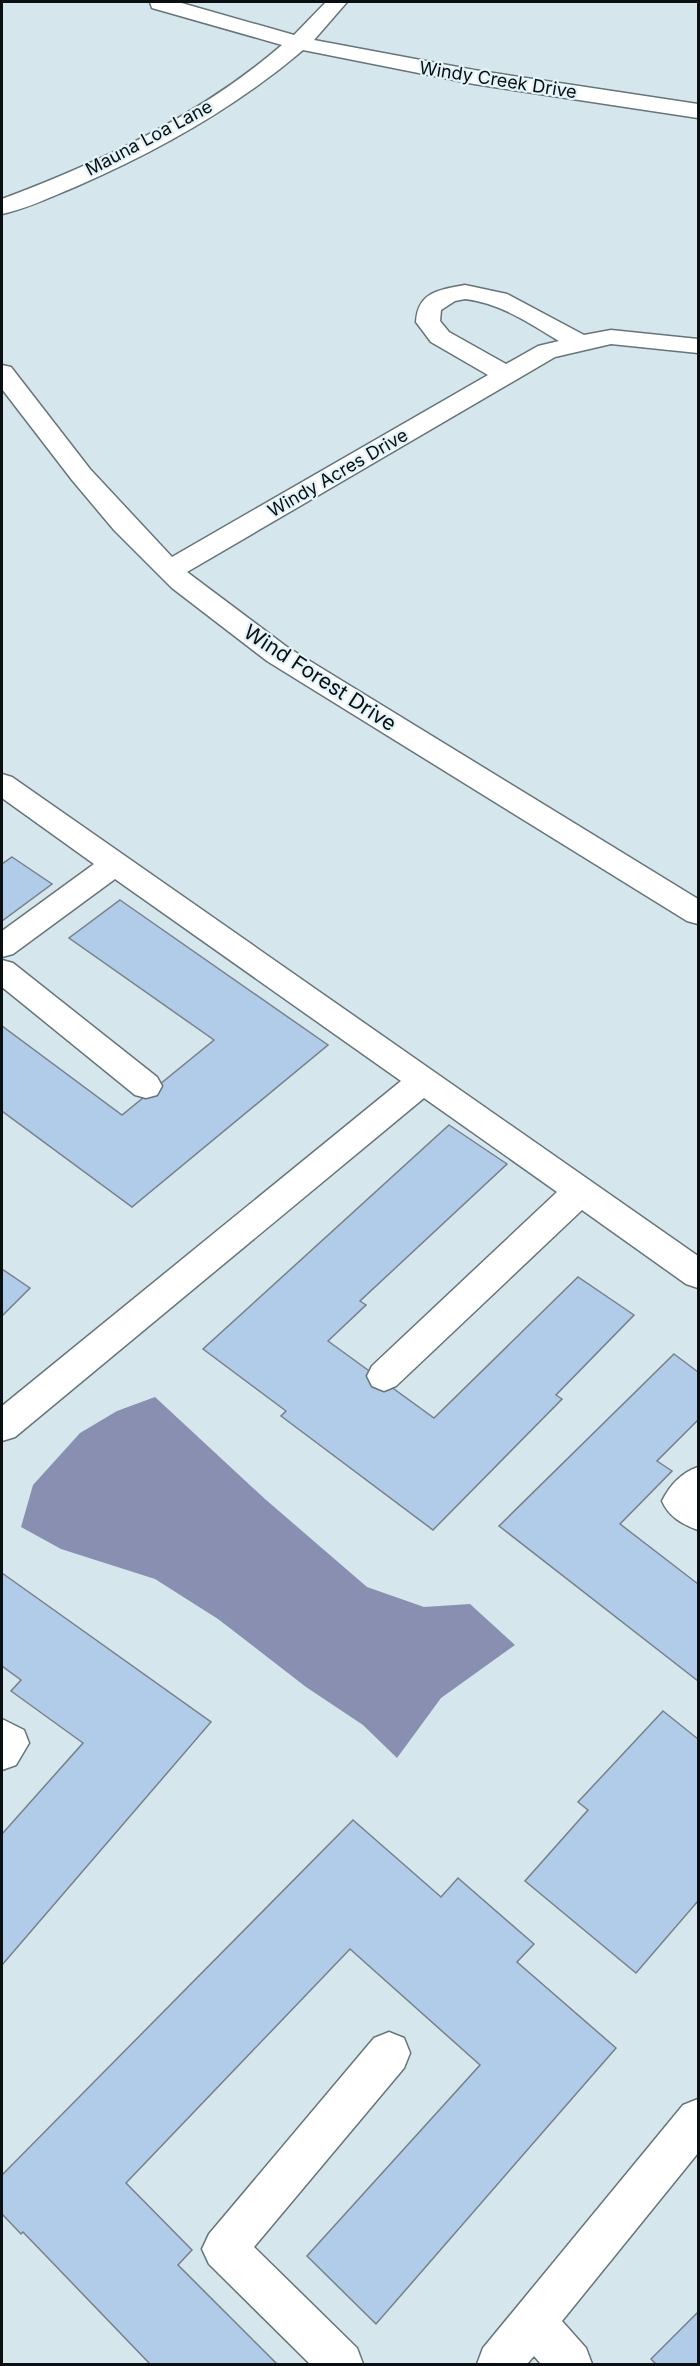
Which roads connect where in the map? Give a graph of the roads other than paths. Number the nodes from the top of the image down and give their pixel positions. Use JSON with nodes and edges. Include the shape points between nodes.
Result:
{"nodes":[{"id":1,"x":337,"y":2,"type":"edge"},
{"id":2,"x":160,"y":3,"type":"dead end"},
{"id":3,"x":299,"y":42,"type":"junction"},
{"id":4,"x":699,"y":111,"type":"edge"},
{"id":5,"x":2,"y":207,"type":"edge"},
{"id":6,"x":578,"y":342,"type":"junction"},
{"id":7,"x":699,"y":346,"type":"edge"},
{"id":8,"x":2,"y":372,"type":"edge"},
{"id":9,"x":506,"y":375,"type":"junction"},
{"id":10,"x":170,"y":570,"type":"junction"},
{"id":11,"x":2,"y":784,"type":"edge"},
{"id":12,"x":115,"y":864,"type":"junction"},
{"id":13,"x":699,"y":913,"type":"edge"},
{"id":14,"x":2,"y":946,"type":"edge"},
{"id":15,"x":2,"y":971,"type":"edge"},
{"id":16,"x":423,"y":1081,"type":"junction"},
{"id":17,"x":146,"y":1086,"type":"dead end"},
{"id":18,"x":580,"y":1191,"type":"junction"},
{"id":19,"x":699,"y":1274,"type":"edge"},
{"id":20,"x":384,"y":1376,"type":"dead end"},
{"id":21,"x":2,"y":1426,"type":"edge"},
{"id":22,"x":699,"y":1482,"type":"edge"},
{"id":23,"x":699,"y":1514,"type":"edge"},
{"id":24,"x":2,"y":1737,"type":"edge"},
{"id":25,"x":2,"y":1752,"type":"edge"},
{"id":26,"x":389,"y":2053,"type":"dead end"},
{"id":27,"x":699,"y":2120,"type":"edge"},
{"id":28,"x":534,"y":2323,"type":"junction"},
{"id":29,"x":341,"y":2364,"type":"edge"},
{"id":30,"x":500,"y":2364,"type":"edge"},
{"id":31,"x":570,"y":2364,"type":"edge"}],
"edges":[{"from":1,"to":3,"type":"street","name":"Mauna Loa Lane"},
{"from":2,"to":3,"type":"street","name":"Windy Creek Drive"},
{"from":3,"to":4,"type":"street","name":"Windy Creek Drive","via":[[443,71]]},
{"from":3,"to":5,"type":"street","name":"Mauna Loa Lane","via":[[208,109],[156,139]]},
{"from":6,"to":7,"type":"street","name":"Windy Acres Drive","via":[[610,337]]},
{"from":6,"to":9,"type":"street","name":"Windy Acres Drive","via":[[548,351]]},
{"from":6,"to":9,"type":"street","via":[[501,299],[471,293],[449,295],[429,307],[428,322],[440,337]]},
{"from":8,"to":10,"type":"street","name":"Wind Forest Drive","via":[[67,459]]},
{"from":9,"to":10,"type":"street","name":"Windy Acres Drive"},
{"from":10,"to":13,"type":"street","name":"Wind Forest Drive","via":[[277,654]]},
{"from":11,"to":12,"type":"street"},
{"from":12,"to":14,"type":"street"},
{"from":12,"to":16,"type":"street"},
{"from":15,"to":17,"type":"street"},
{"from":16,"to":18,"type":"street"},
{"from":16,"to":21,"type":"street"},
{"from":18,"to":19,"type":"street"},
{"from":18,"to":20,"type":"street"},
{"from":22,"to":23,"type":"street","via":[[680,1501]]},
{"from":24,"to":25,"type":"street","via":[[10,1743]]},
{"from":26,"to":29,"type":"street","via":[[224,2249]]},
{"from":27,"to":28,"type":"street"},
{"from":28,"to":30,"type":"street"},
{"from":28,"to":31,"type":"street"}]}
